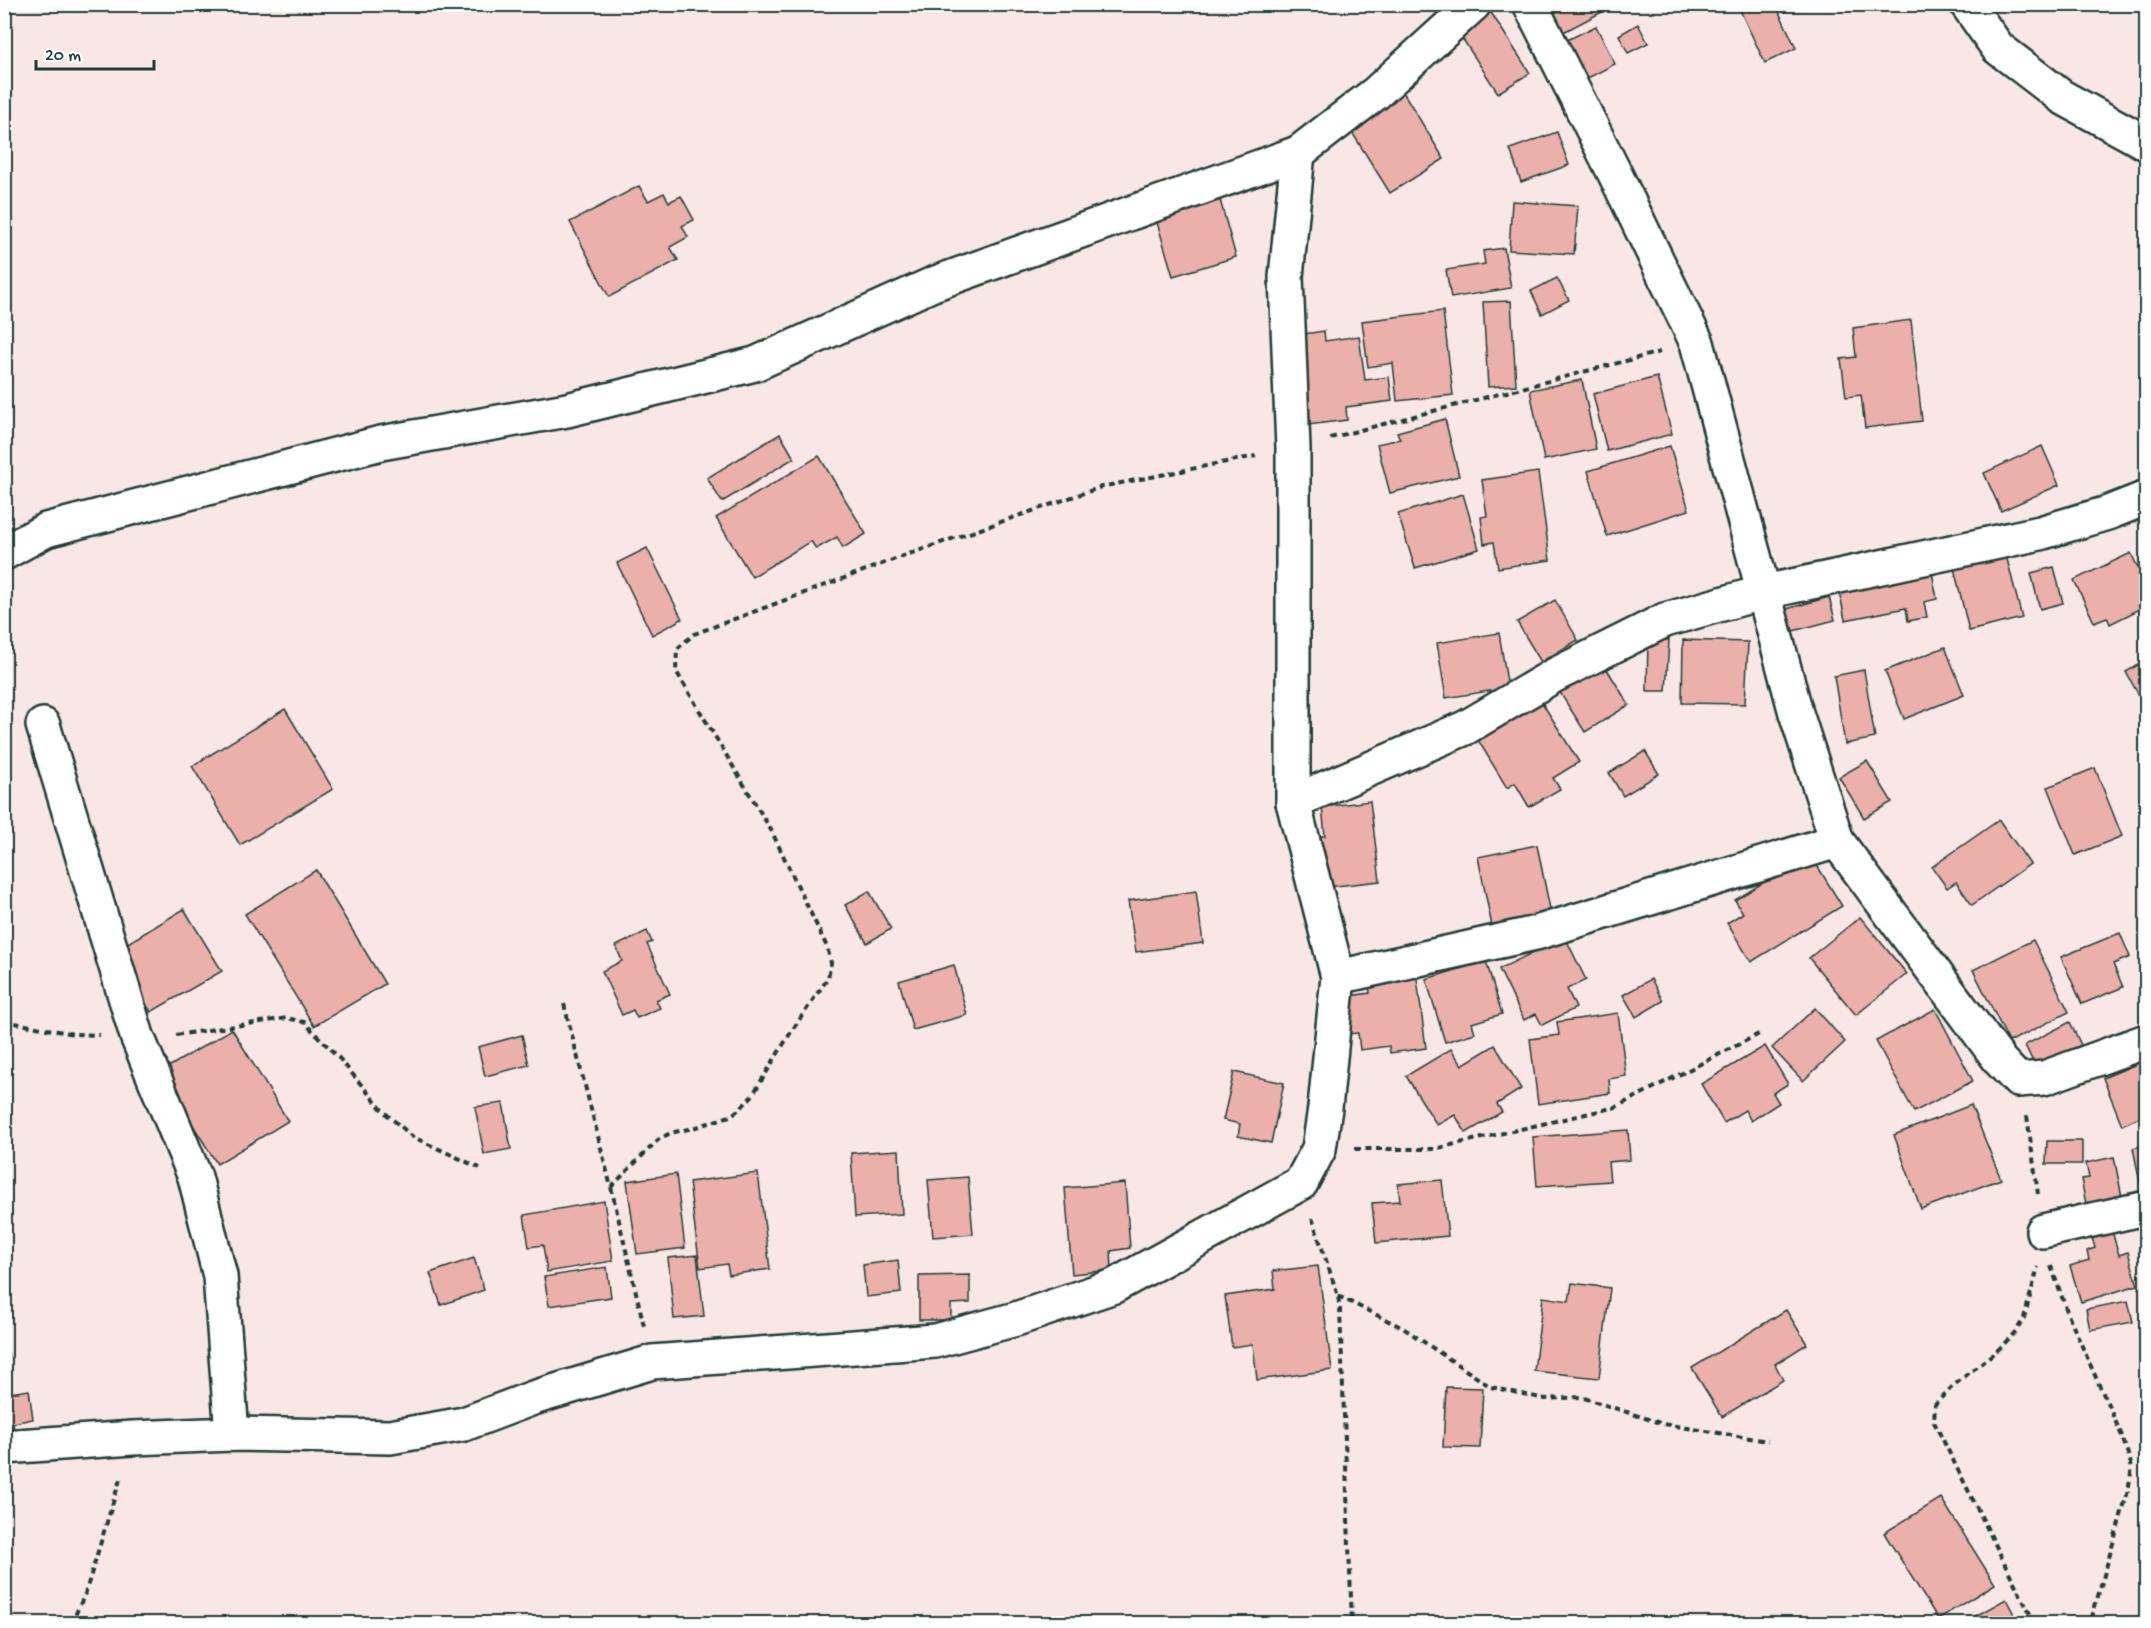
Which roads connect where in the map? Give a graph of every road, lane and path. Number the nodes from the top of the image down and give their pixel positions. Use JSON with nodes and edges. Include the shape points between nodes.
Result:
{"nodes":[{"id":1,"x":1530,"y":4,"type":"edge"},
{"id":2,"x":1967,"y":4,"type":"edge"},
{"id":3,"x":1466,"y":7,"type":"edge"},
{"id":4,"x":2146,"y":143,"type":"edge"},
{"id":5,"x":1298,"y":153,"type":"junction"},
{"id":6,"x":1697,"y":343,"type":"junction"},
{"id":7,"x":1293,"y":448,"type":"junction"},
{"id":8,"x":2146,"y":498,"type":"edge"},
{"id":9,"x":4,"y":553,"type":"edge"},
{"id":10,"x":1764,"y":592,"type":"junction"},
{"id":11,"x":43,"y":725,"type":"dead end"},
{"id":12,"x":1293,"y":802,"type":"junction"},
{"id":13,"x":1837,"y":841,"type":"junction"},
{"id":14,"x":1338,"y":976,"type":"junction"},
{"id":15,"x":564,"y":1004,"type":"dead end"},
{"id":16,"x":4,"y":1021,"type":"edge"},
{"id":17,"x":1759,"y":1034,"type":"dead end"},
{"id":18,"x":137,"y":1036,"type":"junction"},
{"id":19,"x":2146,"y":1041,"type":"edge"},
{"id":20,"x":2018,"y":1080,"type":"junction"},
{"id":21,"x":1319,"y":1149,"type":"junction"},
{"id":22,"x":480,"y":1168,"type":"dead end"},
{"id":23,"x":1301,"y":1183,"type":"junction"},
{"id":24,"x":611,"y":1187,"type":"junction"},
{"id":25,"x":2146,"y":1208,"type":"edge"},
{"id":26,"x":2044,"y":1239,"type":"junction"},
{"id":27,"x":1338,"y":1296,"type":"junction"},
{"id":28,"x":652,"y":1362,"type":"junction"},
{"id":29,"x":232,"y":1434,"type":"junction"},
{"id":30,"x":133,"y":1438,"type":"junction"},
{"id":31,"x":1768,"y":1441,"type":"dead end"},
{"id":32,"x":4,"y":1448,"type":"edge"},
{"id":33,"x":71,"y":1623,"type":"edge"},
{"id":34,"x":1352,"y":1623,"type":"edge"},
{"id":35,"x":2035,"y":1623,"type":"edge"},
{"id":36,"x":2090,"y":1623,"type":"edge"}],
"edges":[{"from":1,"to":6,"type":"street"},
{"from":2,"to":4,"type":"street","via":[[1998,48],[2016,62],[2062,97]]},
{"from":3,"to":5,"type":"street","via":[[1376,93]]},
{"from":5,"to":7,"type":"street","via":[[1286,277]]},
{"from":5,"to":9,"type":"street","via":[[933,284],[755,364],[567,410],[381,443],[46,530]]},
{"from":6,"to":7,"type":"path"},
{"from":6,"to":10,"type":"street"},
{"from":7,"to":12,"type":"street"},
{"from":7,"to":24,"type":"path","via":[[1101,487],[694,634],[677,649],[676,671],[771,830],[831,963],[828,978],[741,1108],[730,1116],[664,1136]]},
{"from":8,"to":10,"type":"street","via":[[2040,533]]},
{"from":10,"to":12,"type":"street","via":[[1665,620],[1555,675],[1465,728]]},
{"from":10,"to":13,"type":"street","via":[[1796,713]]},
{"from":11,"to":18,"type":"street"},
{"from":12,"to":14,"type":"street"},
{"from":13,"to":14,"type":"street","via":[[1536,933]]},
{"from":13,"to":20,"type":"street"},
{"from":14,"to":21,"type":"street"},
{"from":15,"to":24,"type":"path"},
{"from":16,"to":18,"type":"path","via":[[74,1034]]},
{"from":17,"to":21,"type":"path","via":[[1616,1107],[1434,1149]]},
{"from":18,"to":22,"type":"path","via":[[173,1035],[287,1018],[304,1022],[384,1112],[413,1137]]},
{"from":18,"to":29,"type":"street","via":[[195,1177],[220,1276]]},
{"from":19,"to":20,"type":"street","via":[[2044,1078]]},
{"from":20,"to":26,"type":"path","via":[[2030,1127]]},
{"from":21,"to":23,"type":"street"},
{"from":23,"to":27,"type":"path"},
{"from":23,"to":28,"type":"street","via":[[1114,1286],[958,1335],[935,1341]]},
{"from":24,"to":28,"type":"path"},
{"from":25,"to":26,"type":"street"},
{"from":26,"to":35,"type":"path","via":[[2024,1318],[2017,1330],[1935,1404],[1934,1422]]},
{"from":26,"to":36,"type":"path","via":[[2069,1317],[2132,1467]]},
{"from":27,"to":31,"type":"path","via":[[1403,1328],[1491,1387],[1545,1399],[1581,1397],[1663,1424]]},
{"from":27,"to":34,"type":"path"},
{"from":28,"to":29,"type":"street","via":[[533,1398],[464,1424],[390,1437]]},
{"from":29,"to":30,"type":"street"},
{"from":30,"to":32,"type":"street"},
{"from":30,"to":33,"type":"path","via":[[85,1594]]}]}
